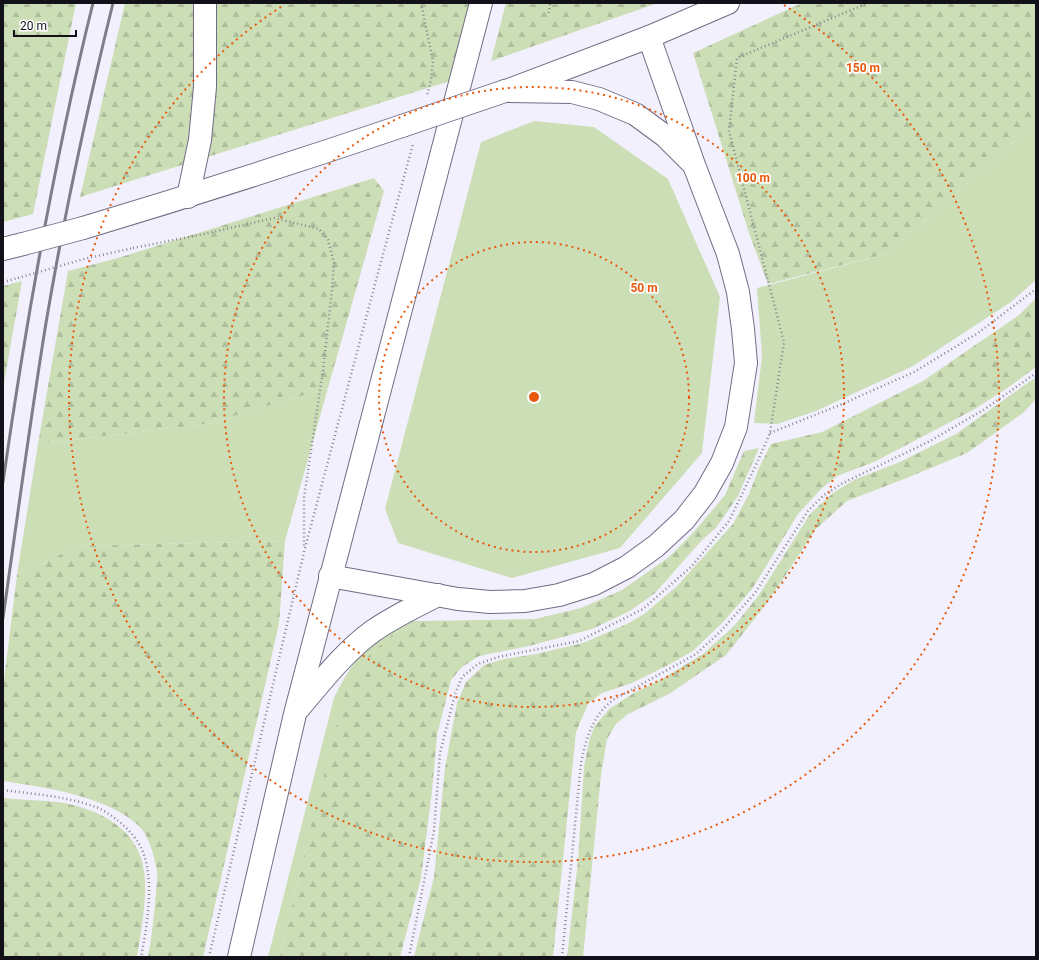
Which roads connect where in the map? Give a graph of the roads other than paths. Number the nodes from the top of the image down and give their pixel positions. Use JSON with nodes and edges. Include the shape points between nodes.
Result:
{"nodes":[{"id":1,"x":205,"y":3,"type":"edge"},
{"id":2,"x":480,"y":3,"type":"edge"},
{"id":3,"x":728,"y":3,"type":"edge"},
{"id":4,"x":649,"y":37,"type":"junction"},
{"id":5,"x":505,"y":91,"type":"junction"},
{"id":6,"x":694,"y":164,"type":"junction"},
{"id":7,"x":188,"y":197,"type":"junction"},
{"id":8,"x":13,"y":247,"type":"edge"},
{"id":9,"x":330,"y":576,"type":"junction"},
{"id":10,"x":438,"y":595,"type":"junction"},
{"id":11,"x":295,"y":714,"type":"junction"},
{"id":12,"x":239,"y":957,"type":"edge"}],
"edges":[{"from":1,"to":7,"type":"main road","via":[[205,87],[200,140]]},
{"from":2,"to":9,"type":"main road"},
{"from":3,"to":4,"type":"main road"},
{"from":4,"to":5,"type":"main road"},
{"from":4,"to":6,"type":"main road"},
{"from":5,"to":6,"type":"main road","via":[[572,92],[599,99],[635,114],[665,136]]},
{"from":5,"to":7,"type":"main road","bridge":true,"via":[[408,133],[310,157]]},
{"from":6,"to":10,"type":"main road","via":[[728,254],[738,292],[746,363],[736,427],[722,463],[706,493],[684,520],[656,546],[627,567],[594,584],[559,595],[525,601],[490,602]]},
{"from":7,"to":8,"type":"main road","bridge":true},
{"from":9,"to":10,"type":"main road"},
{"from":9,"to":11,"type":"main road"},
{"from":10,"to":11,"type":"main road","via":[[373,631],[322,680]]},
{"from":11,"to":12,"type":"main road"}]}
